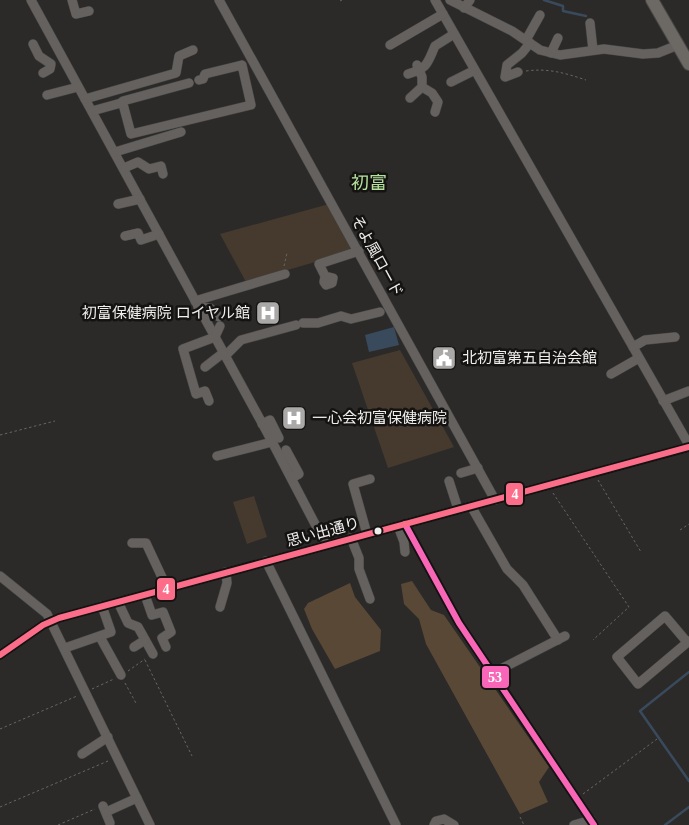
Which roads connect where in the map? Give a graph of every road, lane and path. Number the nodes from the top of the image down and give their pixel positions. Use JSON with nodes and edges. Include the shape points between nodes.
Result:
{"nodes":[{"id":1,"x":31,"y":0,"type":"edge"},
{"id":2,"x":72,"y":0,"type":"edge"},
{"id":3,"x":219,"y":0,"type":"edge"},
{"id":4,"x":435,"y":0,"type":"edge"},
{"id":5,"x":450,"y":0,"type":"edge"},
{"id":6,"x":470,"y":0,"type":"edge"},
{"id":7,"x":652,"y":0,"type":"edge"},
{"id":8,"x":464,"y":8,"type":"junction"},
{"id":9,"x":89,"y":11,"type":"dead end"},
{"id":10,"x":443,"y":14,"type":"junction"},
{"id":11,"x":540,"y":15,"type":"dead end"},
{"id":12,"x":590,"y":23,"type":"dead end"},
{"id":13,"x":454,"y":34,"type":"junction"},
{"id":14,"x":558,"y":38,"type":"dead end"},
{"id":15,"x":528,"y":42,"type":"junction"},
{"id":16,"x":33,"y":44,"type":"dead end"},
{"id":17,"x":390,"y":45,"type":"dead end"},
{"id":18,"x":678,"y":45,"type":"junction"},
{"id":19,"x":193,"y":50,"type":"dead end"},
{"id":20,"x":593,"y":50,"type":"junction"},
{"id":21,"x":551,"y":53,"type":"junction"},
{"id":22,"x":62,"y":57,"type":"junction"},
{"id":23,"x":51,"y":64,"type":"junction"},
{"id":24,"x":689,"y":64,"type":"edge"},
{"id":25,"x":418,"y":68,"type":"junction"},
{"id":26,"x":473,"y":71,"type":"junction"},
{"id":27,"x":518,"y":72,"type":"joint"},
{"id":28,"x":43,"y":73,"type":"dead end"},
{"id":29,"x":408,"y":74,"type":"dead end"},
{"id":30,"x":198,"y":80,"type":"dead end"},
{"id":31,"x":586,"y":80,"type":"dead end"},
{"id":32,"x":451,"y":82,"type":"dead end"},
{"id":33,"x":189,"y":83,"type":"dead end"},
{"id":34,"x":78,"y":86,"type":"junction"},
{"id":35,"x":422,"y":87,"type":"junction"},
{"id":36,"x":48,"y":95,"type":"dead end"},
{"id":37,"x":410,"y":98,"type":"dead end"},
{"id":38,"x":86,"y":99,"type":"junction"},
{"id":39,"x":121,"y":103,"type":"junction"},
{"id":40,"x":92,"y":110,"type":"junction"},
{"id":41,"x":435,"y":112,"type":"dead end"},
{"id":42,"x":181,"y":132,"type":"dead end"},
{"id":43,"x":115,"y":152,"type":"junction"},
{"id":44,"x":124,"y":168,"type":"junction"},
{"id":45,"x":163,"y":174,"type":"dead end"},
{"id":46,"x":140,"y":199,"type":"junction"},
{"id":47,"x":118,"y":204,"type":"dead end"},
{"id":48,"x":159,"y":234,"type":"junction"},
{"id":49,"x":125,"y":236,"type":"dead end"},
{"id":50,"x":359,"y":251,"type":"junction"},
{"id":51,"x":287,"y":253,"type":"dead end"},
{"id":52,"x":285,"y":274,"type":"joint"},
{"id":53,"x":325,"y":276,"type":"dead end"},
{"id":54,"x":197,"y":304,"type":"junction"},
{"id":55,"x":380,"y":312,"type":"dead end"},
{"id":56,"x":215,"y":337,"type":"junction"},
{"id":57,"x":675,"y":337,"type":"dead end"},
{"id":58,"x":633,"y":347,"type":"junction"},
{"id":59,"x":224,"y":354,"type":"junction"},
{"id":60,"x":639,"y":358,"type":"junction"},
{"id":61,"x":205,"y":366,"type":"dead end"},
{"id":62,"x":611,"y":374,"type":"dead end"},
{"id":63,"x":689,"y":391,"type":"edge"},
{"id":64,"x":663,"y":400,"type":"junction"},
{"id":65,"x":209,"y":401,"type":"dead end"},
{"id":66,"x":55,"y":422,"type":"dead end"},
{"id":67,"x":689,"y":424,"type":"edge"},
{"id":68,"x":678,"y":427,"type":"junction"},
{"id":69,"x":0,"y":435,"type":"edge"},
{"id":70,"x":276,"y":440,"type":"junction"},
{"id":71,"x":689,"y":446,"type":"edge"},
{"id":72,"x":286,"y":450,"type":"dead end"},
{"id":73,"x":217,"y":456,"type":"dead end"},
{"id":74,"x":478,"y":468,"type":"junction"},
{"id":75,"x":461,"y":473,"type":"dead end"},
{"id":76,"x":594,"y":473,"type":"junction"},
{"id":77,"x":292,"y":478,"type":"junction"},
{"id":78,"x":370,"y":479,"type":"dead end"},
{"id":79,"x":449,"y":482,"type":"dead end"},
{"id":80,"x":549,"y":485,"type":"junction"},
{"id":81,"x":495,"y":500,"type":"junction"},
{"id":82,"x":471,"y":506,"type":"junction"},
{"id":83,"x":458,"y":509,"type":"junction"},
{"id":84,"x":689,"y":524,"type":"edge"},
{"id":85,"x":401,"y":525,"type":"junction"},
{"id":86,"x":680,"y":530,"type":"dead end"},
{"id":87,"x":367,"y":534,"type":"junction"},
{"id":88,"x":351,"y":538,"type":"junction"},
{"id":89,"x":132,"y":543,"type":"dead end"},
{"id":90,"x":326,"y":545,"type":"junction"},
{"id":91,"x":405,"y":552,"type":"dead end"},
{"id":92,"x":641,"y":552,"type":"dead end"},
{"id":93,"x":266,"y":561,"type":"junction"},
{"id":94,"x":226,"y":572,"type":"junction"},
{"id":95,"x":0,"y":576,"type":"edge"},
{"id":96,"x":166,"y":588,"type":"junction"},
{"id":97,"x":145,"y":595,"type":"junction"},
{"id":98,"x":370,"y":599,"type":"dead end"},
{"id":99,"x":118,"y":602,"type":"junction"},
{"id":100,"x":102,"y":606,"type":"junction"},
{"id":101,"x":220,"y":607,"type":"dead end"},
{"id":102,"x":51,"y":621,"type":"junction"},
{"id":103,"x":100,"y":638,"type":"junction"},
{"id":104,"x":145,"y":640,"type":"junction"},
{"id":105,"x":593,"y":640,"type":"dead end"},
{"id":106,"x":688,"y":642,"type":"edge"},
{"id":107,"x":134,"y":647,"type":"dead end"},
{"id":108,"x":166,"y":647,"type":"dead end"},
{"id":109,"x":65,"y":648,"type":"junction"},
{"id":110,"x":153,"y":654,"type":"dead end"},
{"id":111,"x":0,"y":655,"type":"edge"},
{"id":112,"x":145,"y":659,"type":"dead end"},
{"id":113,"x":493,"y":673,"type":"junction"},
{"id":114,"x":121,"y":675,"type":"joint"},
{"id":115,"x":86,"y":692,"type":"junction"},
{"id":116,"x":137,"y":705,"type":"dead end"},
{"id":117,"x":0,"y":729,"type":"edge"},
{"id":118,"x":108,"y":737,"type":"junction"},
{"id":119,"x":657,"y":739,"type":"dead end"},
{"id":120,"x":82,"y":754,"type":"dead end"},
{"id":121,"x":192,"y":756,"type":"dead end"},
{"id":122,"x":118,"y":757,"type":"junction"},
{"id":123,"x":137,"y":798,"type":"junction"},
{"id":124,"x":577,"y":799,"type":"junction"},
{"id":125,"x":0,"y":807,"type":"edge"},
{"id":126,"x":104,"y":809,"type":"junction"},
{"id":127,"x":520,"y":817,"type":"dead end"},
{"id":128,"x":110,"y":823,"type":"dead end"},
{"id":129,"x":592,"y":823,"type":"edge"},
{"id":130,"x":58,"y":825,"type":"edge"},
{"id":131,"x":150,"y":825,"type":"edge"},
{"id":132,"x":396,"y":825,"type":"edge"},
{"id":133,"x":434,"y":825,"type":"edge"},
{"id":134,"x":454,"y":825,"type":"edge"},
{"id":135,"x":524,"y":825,"type":"edge"},
{"id":136,"x":574,"y":825,"type":"edge"}],
"edges":[{"from":1,"to":22,"type":"street"},
{"from":2,"to":9,"type":"street","via":[[76,14]]},
{"from":3,"to":50,"type":"street","name":"そよ風ロード"},
{"from":4,"to":10,"type":"street"},
{"from":5,"to":8,"type":"street"},
{"from":6,"to":8,"type":"street"},
{"from":7,"to":18,"type":"highway"},
{"from":8,"to":15,"type":"street"},
{"from":10,"to":13,"type":"street"},
{"from":10,"to":17,"type":"street"},
{"from":11,"to":15,"type":"street"},
{"from":12,"to":20,"type":"street"},
{"from":13,"to":25,"type":"street","via":[[435,46],[431,60]]},
{"from":13,"to":26,"type":"street"},
{"from":14,"to":21,"type":"street"},
{"from":15,"to":21,"type":"street"},
{"from":15,"to":27,"type":"street","via":[[522,53],[503,65],[507,81]]},
{"from":16,"to":23,"type":"street","via":[[39,56]]},
{"from":18,"to":20,"type":"street","via":[[658,54]]},
{"from":18,"to":24,"type":"highway"},
{"from":19,"to":38,"type":"street","via":[[179,56],[176,73]]},
{"from":20,"to":21,"type":"street"},
{"from":22,"to":23,"type":"street"},
{"from":22,"to":34,"type":"street"},
{"from":23,"to":28,"type":"street","via":[[50,70]]},
{"from":25,"to":29,"type":"street"},
{"from":25,"to":35,"type":"street"},
{"from":26,"to":32,"type":"street"},
{"from":26,"to":58,"type":"street"},
{"from":27,"to":31,"type":"path","via":[[542,69]]},
{"from":30,"to":39,"type":"street","via":[[205,74],[242,65],[251,105],[131,134]]},
{"from":33,"to":39,"type":"street"},
{"from":34,"to":36,"type":"street"},
{"from":34,"to":38,"type":"street"},
{"from":35,"to":37,"type":"street"},
{"from":35,"to":41,"type":"street","via":[[438,102]]},
{"from":38,"to":40,"type":"street"},
{"from":39,"to":40,"type":"street"},
{"from":40,"to":43,"type":"street"},
{"from":42,"to":43,"type":"street"},
{"from":43,"to":44,"type":"street"},
{"from":44,"to":45,"type":"street","via":[[138,162],[149,169],[161,166]]},
{"from":44,"to":46,"type":"street"},
{"from":46,"to":47,"type":"street"},
{"from":46,"to":48,"type":"street"},
{"from":48,"to":49,"type":"street","via":[[141,240],[138,232]]},
{"from":48,"to":54,"type":"street"},
{"from":50,"to":53,"type":"street","via":[[319,264]]},
{"from":50,"to":74,"type":"street","name":"そよ風ロード"},
{"from":51,"to":52,"type":"path"},
{"from":52,"to":54,"type":"street"},
{"from":54,"to":56,"type":"street"},
{"from":54,"to":56,"type":"street","via":[[210,308],[219,321]]},
{"from":55,"to":59,"type":"street","via":[[351,319],[341,316],[300,324],[241,340]]},
{"from":56,"to":59,"type":"street"},
{"from":56,"to":65,"type":"street","via":[[183,350],[196,394],[205,391]]},
{"from":57,"to":58,"type":"street","via":[[645,340]]},
{"from":58,"to":60,"type":"street"},
{"from":59,"to":61,"type":"street"},
{"from":59,"to":70,"type":"street","via":[[262,424]]},
{"from":60,"to":62,"type":"street"},
{"from":60,"to":64,"type":"street"},
{"from":63,"to":64,"type":"street"},
{"from":64,"to":68,"type":"street"},
{"from":66,"to":69,"type":"path"},
{"from":67,"to":68,"type":"street"},
{"from":68,"to":71,"type":"street"},
{"from":70,"to":73,"type":"street"},
{"from":70,"to":77,"type":"street"},
{"from":71,"to":76,"type":"street","name":"思い出通り"},
{"from":72,"to":77,"type":"street","via":[[299,474]]},
{"from":74,"to":75,"type":"street"},
{"from":74,"to":81,"type":"street","name":"そよ風ロード"},
{"from":76,"to":80,"type":"street","name":"思い出通り"},
{"from":76,"to":92,"type":"path"},
{"from":77,"to":90,"type":"street"},
{"from":78,"to":87,"type":"street","via":[[353,484]]},
{"from":79,"to":83,"type":"street"},
{"from":80,"to":81,"type":"street","name":"思い出通り"},
{"from":80,"to":105,"type":"path","via":[[629,607]]},
{"from":81,"to":82,"type":"street","name":"思い出通り"},
{"from":82,"to":83,"type":"street","name":"思い出通り"},
{"from":82,"to":113,"type":"street","via":[[507,569],[523,585],[562,638]]},
{"from":83,"to":85,"type":"street","name":"思い出通り"},
{"from":84,"to":86,"type":"path"},
{"from":85,"to":87,"type":"street","name":"思い出通り"},
{"from":85,"to":91,"type":"street"},
{"from":85,"to":113,"type":"street"},
{"from":87,"to":88,"type":"street","name":"思い出通り"},
{"from":88,"to":90,"type":"street","name":"思い出通り"},
{"from":88,"to":98,"type":"street","via":[[364,559],[359,570]]},
{"from":89,"to":96,"type":"street","via":[[146,543]]},
{"from":90,"to":93,"type":"street","name":"思い出通り"},
{"from":93,"to":94,"type":"street","name":"思い出通り"},
{"from":93,"to":132,"type":"street"},
{"from":94,"to":96,"type":"street","name":"思い出通り"},
{"from":94,"to":101,"type":"street","via":[[227,583]]},
{"from":95,"to":102,"type":"street","via":[[47,614]]},
{"from":96,"to":97,"type":"street","name":"思い出通り"},
{"from":97,"to":99,"type":"street","name":"思い出通り"},
{"from":97,"to":108,"type":"street","via":[[152,614],[163,612],[171,632],[162,638]]},
{"from":99,"to":100,"type":"street","name":"思い出通り"},
{"from":99,"to":104,"type":"street","via":[[128,623],[138,627]]},
{"from":100,"to":102,"type":"street","name":"思い出通り"},
{"from":100,"to":103,"type":"street","via":[[111,632]]},
{"from":102,"to":109,"type":"street"},
{"from":102,"to":111,"type":"street","name":"思い出通り"},
{"from":103,"to":109,"type":"street"},
{"from":103,"to":114,"type":"street"},
{"from":104,"to":107,"type":"street"},
{"from":104,"to":110,"type":"street"},
{"from":106,"to":106,"type":"street","via":[[638,684],[616,657],[665,616]]},
{"from":109,"to":115,"type":"street"},
{"from":112,"to":121,"type":"path"},
{"from":113,"to":124,"type":"street"},
{"from":114,"to":116,"type":"path"},
{"from":115,"to":117,"type":"path"},
{"from":115,"to":118,"type":"street"},
{"from":118,"to":120,"type":"street"},
{"from":118,"to":122,"type":"street"},
{"from":119,"to":124,"type":"path"},
{"from":122,"to":123,"type":"street"},
{"from":122,"to":125,"type":"path"},
{"from":123,"to":126,"type":"street"},
{"from":123,"to":131,"type":"street"},
{"from":124,"to":129,"type":"street"},
{"from":126,"to":128,"type":"street"},
{"from":126,"to":130,"type":"path"},
{"from":127,"to":135,"type":"path"},
{"from":129,"to":136,"type":"street"},
{"from":133,"to":134,"type":"street","via":[[444,818]]}]}
